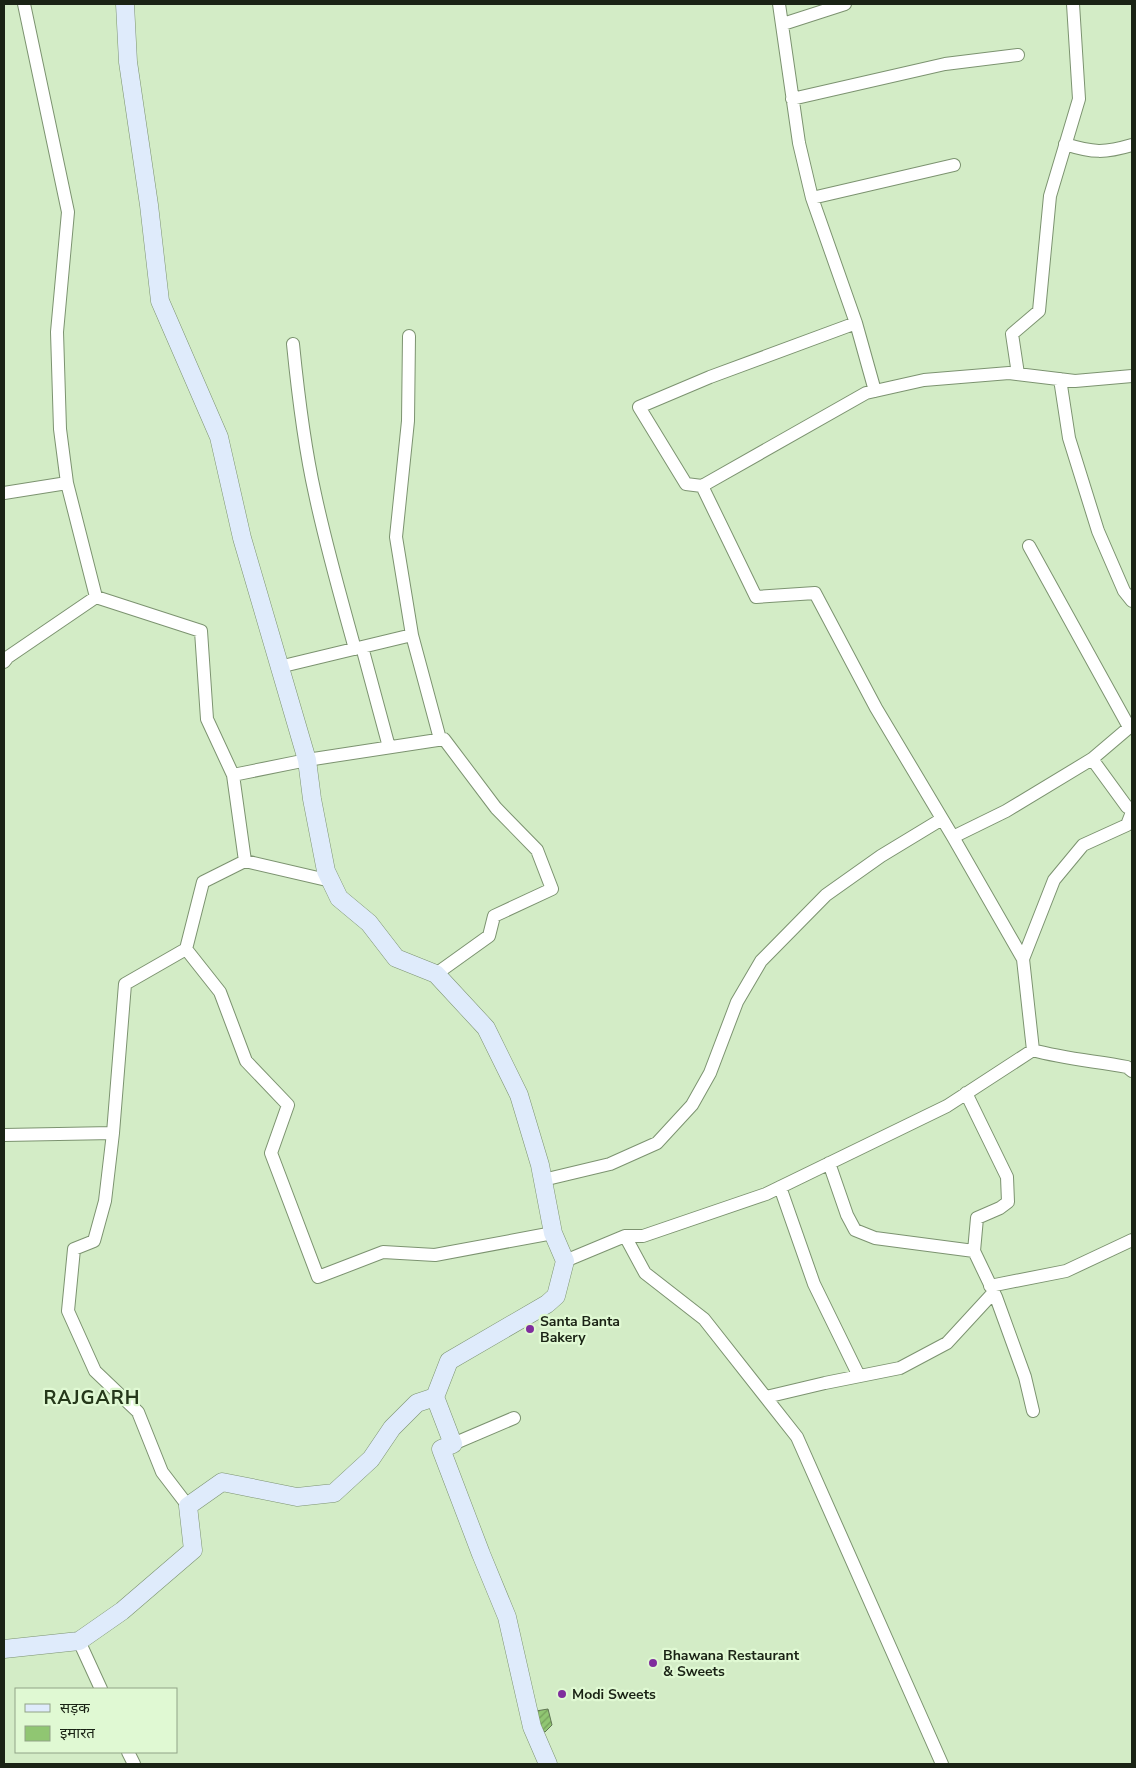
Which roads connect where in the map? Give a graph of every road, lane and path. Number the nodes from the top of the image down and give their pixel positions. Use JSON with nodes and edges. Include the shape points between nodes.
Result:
{"nodes":[{"id":1,"x":24,"y":4,"type":"edge"},
{"id":2,"x":125,"y":4,"type":"edge"},
{"id":3,"x":779,"y":4,"type":"edge"},
{"id":4,"x":845,"y":4,"type":"edge"},
{"id":5,"x":1074,"y":4,"type":"edge"},
{"id":6,"x":783,"y":24,"type":"junction"},
{"id":7,"x":1018,"y":55,"type":"dead end"},
{"id":8,"x":792,"y":99,"type":"junction"},
{"id":9,"x":1065,"y":144,"type":"junction"},
{"id":10,"x":1132,"y":145,"type":"edge"},
{"id":11,"x":954,"y":165,"type":"dead end"},
{"id":12,"x":812,"y":198,"type":"junction"},
{"id":13,"x":856,"y":323,"type":"junction"},
{"id":14,"x":409,"y":336,"type":"dead end"},
{"id":15,"x":293,"y":344,"type":"dead end"},
{"id":16,"x":1018,"y":374,"type":"junction"},
{"id":17,"x":1132,"y":376,"type":"edge"},
{"id":18,"x":1060,"y":379,"type":"junction"},
{"id":19,"x":875,"y":391,"type":"junction"},
{"id":20,"x":67,"y":483,"type":"junction"},
{"id":21,"x":702,"y":486,"type":"junction"},
{"id":22,"x":4,"y":493,"type":"edge"},
{"id":23,"x":1028,"y":546,"type":"dead end"},
{"id":24,"x":96,"y":597,"type":"junction"},
{"id":25,"x":1132,"y":601,"type":"edge"},
{"id":26,"x":412,"y":635,"type":"junction"},
{"id":27,"x":358,"y":648,"type":"junction"},
{"id":28,"x":4,"y":662,"type":"edge"},
{"id":29,"x":279,"y":668,"type":"junction"},
{"id":30,"x":1131,"y":726,"type":"edge"},
{"id":31,"x":440,"y":739,"type":"junction"},
{"id":32,"x":390,"y":747,"type":"junction"},
{"id":33,"x":1092,"y":759,"type":"junction"},
{"id":34,"x":306,"y":760,"type":"junction"},
{"id":35,"x":234,"y":775,"type":"junction"},
{"id":36,"x":1132,"y":810,"type":"edge"},
{"id":37,"x":942,"y":820,"type":"junction"},
{"id":38,"x":953,"y":837,"type":"junction"},
{"id":39,"x":245,"y":861,"type":"junction"},
{"id":40,"x":331,"y":882,"type":"junction"},
{"id":41,"x":186,"y":949,"type":"junction"},
{"id":42,"x":1023,"y":959,"type":"junction"},
{"id":43,"x":436,"y":974,"type":"junction"},
{"id":44,"x":1033,"y":1050,"type":"junction"},
{"id":45,"x":1132,"y":1071,"type":"edge"},
{"id":46,"x":966,"y":1094,"type":"junction"},
{"id":47,"x":113,"y":1133,"type":"junction"},
{"id":48,"x":4,"y":1136,"type":"edge"},
{"id":49,"x":828,"y":1163,"type":"junction"},
{"id":50,"x":543,"y":1180,"type":"junction"},
{"id":51,"x":780,"y":1187,"type":"junction"},
{"id":52,"x":553,"y":1233,"type":"junction"},
{"id":53,"x":625,"y":1236,"type":"junction"},
{"id":54,"x":1132,"y":1240,"type":"edge"},
{"id":55,"x":974,"y":1251,"type":"junction"},
{"id":56,"x":564,"y":1261,"type":"junction"},
{"id":57,"x":992,"y":1289,"type":"junction"},
{"id":58,"x":860,"y":1376,"type":"junction"},
{"id":59,"x":435,"y":1397,"type":"junction"},
{"id":60,"x":766,"y":1397,"type":"junction"},
{"id":61,"x":1033,"y":1411,"type":"dead end"},
{"id":62,"x":514,"y":1418,"type":"dead end"},
{"id":63,"x":453,"y":1444,"type":"junction"},
{"id":64,"x":188,"y":1506,"type":"junction"},
{"id":65,"x":79,"y":1642,"type":"junction"},
{"id":66,"x":4,"y":1650,"type":"edge"},
{"id":67,"x":101,"y":1688,"type":"edge"},
{"id":68,"x":548,"y":1764,"type":"edge"},
{"id":69,"x":942,"y":1764,"type":"edge"}],
"edges":[{"from":1,"to":20,"type":"street","via":[[68,212],[57,332],[60,429]]},
{"from":2,"to":29,"type":"street","via":[[128,62],[160,301],[219,437],[242,538]]},
{"from":3,"to":6,"type":"street"},
{"from":4,"to":6,"type":"street"},
{"from":5,"to":9,"type":"street","via":[[1078,99]]},
{"from":6,"to":8,"type":"street"},
{"from":7,"to":8,"type":"street","via":[[945,64]]},
{"from":8,"to":12,"type":"street"},
{"from":9,"to":10,"type":"street","via":[[1085,151],[1110,151]]},
{"from":9,"to":16,"type":"street","via":[[1050,196],[1039,311],[1012,334]]},
{"from":11,"to":12,"type":"street"},
{"from":12,"to":13,"type":"street"},
{"from":13,"to":19,"type":"street"},
{"from":13,"to":21,"type":"street","via":[[639,406],[686,484]]},
{"from":14,"to":26,"type":"street","via":[[408,421],[396,537]]},
{"from":15,"to":27,"type":"street","via":[[314,493],[335,579]]},
{"from":16,"to":18,"type":"street"},
{"from":16,"to":19,"type":"street","via":[[924,380]]},
{"from":17,"to":18,"type":"street","via":[[1075,381]]},
{"from":18,"to":25,"type":"street","via":[[1069,438],[1098,531],[1124,591]]},
{"from":19,"to":21,"type":"street","via":[[866,393]]},
{"from":20,"to":22,"type":"street"},
{"from":20,"to":24,"type":"street"},
{"from":21,"to":37,"type":"street","via":[[756,598],[815,593],[876,708]]},
{"from":23,"to":30,"type":"street"},
{"from":24,"to":28,"type":"street"},
{"from":24,"to":35,"type":"street","via":[[201,631],[207,719]]},
{"from":26,"to":27,"type":"street"},
{"from":26,"to":31,"type":"street"},
{"from":27,"to":29,"type":"street"},
{"from":27,"to":32,"type":"street"},
{"from":29,"to":34,"type":"street"},
{"from":30,"to":33,"type":"street"},
{"from":31,"to":32,"type":"street"},
{"from":31,"to":43,"type":"street","via":[[444,739],[496,808],[537,850],[552,889],[494,916],[489,936]]},
{"from":32,"to":34,"type":"street"},
{"from":33,"to":36,"type":"street"},
{"from":33,"to":38,"type":"street","via":[[1006,811]]},
{"from":34,"to":35,"type":"street"},
{"from":34,"to":40,"type":"street","via":[[326,872]]},
{"from":35,"to":39,"type":"street"},
{"from":36,"to":42,"type":"street","via":[[1127,825],[1083,845],[1054,880]]},
{"from":37,"to":38,"type":"street"},
{"from":37,"to":50,"type":"street","via":[[881,856],[826,895],[761,961],[737,1002],[710,1073],[692,1105],[657,1144],[610,1164]]},
{"from":38,"to":42,"type":"street"},
{"from":39,"to":40,"type":"street"},
{"from":39,"to":41,"type":"street","via":[[203,882]]},
{"from":40,"to":43,"type":"street","via":[[339,898],[369,923],[396,958]]},
{"from":41,"to":47,"type":"street","via":[[125,984]]},
{"from":41,"to":52,"type":"street","via":[[220,992],[246,1061],[288,1105],[271,1153],[318,1277],[383,1252],[435,1255]]},
{"from":42,"to":44,"type":"street"},
{"from":43,"to":50,"type":"street","via":[[486,1028],[519,1095]]},
{"from":44,"to":45,"type":"street","via":[[1127,1067]]},
{"from":44,"to":46,"type":"street"},
{"from":46,"to":49,"type":"street"},
{"from":46,"to":55,"type":"street","via":[[1007,1177],[1008,1202],[977,1218]]},
{"from":47,"to":48,"type":"street"},
{"from":47,"to":64,"type":"street","via":[[105,1201],[94,1241],[74,1249],[68,1311],[95,1371],[138,1412],[162,1472]]},
{"from":49,"to":51,"type":"street"},
{"from":49,"to":55,"type":"street","via":[[846,1215],[855,1230],[875,1238]]},
{"from":50,"to":52,"type":"street"},
{"from":51,"to":53,"type":"street","via":[[643,1236]]},
{"from":51,"to":58,"type":"street","via":[[814,1284]]},
{"from":52,"to":56,"type":"street"},
{"from":53,"to":56,"type":"street"},
{"from":53,"to":60,"type":"street","via":[[645,1273],[704,1319]]},
{"from":54,"to":57,"type":"street","via":[[1066,1271]]},
{"from":55,"to":57,"type":"street"},
{"from":56,"to":59,"type":"street","via":[[556,1296],[449,1361]]},
{"from":57,"to":58,"type":"street","via":[[947,1342],[900,1368]]},
{"from":57,"to":61,"type":"street","via":[[1025,1377]]},
{"from":58,"to":60,"type":"street"},
{"from":59,"to":63,"type":"street"},
{"from":59,"to":64,"type":"street","via":[[417,1404],[392,1428],[371,1459],[334,1493],[297,1497],[222,1482]]},
{"from":60,"to":69,"type":"street","via":[[797,1437]]},
{"from":62,"to":63,"type":"street"},
{"from":63,"to":68,"type":"street","via":[[441,1449],[507,1617],[532,1728]]},
{"from":64,"to":65,"type":"street","via":[[193,1550],[122,1611]]},
{"from":65,"to":66,"type":"street"},
{"from":65,"to":67,"type":"street"}]}
